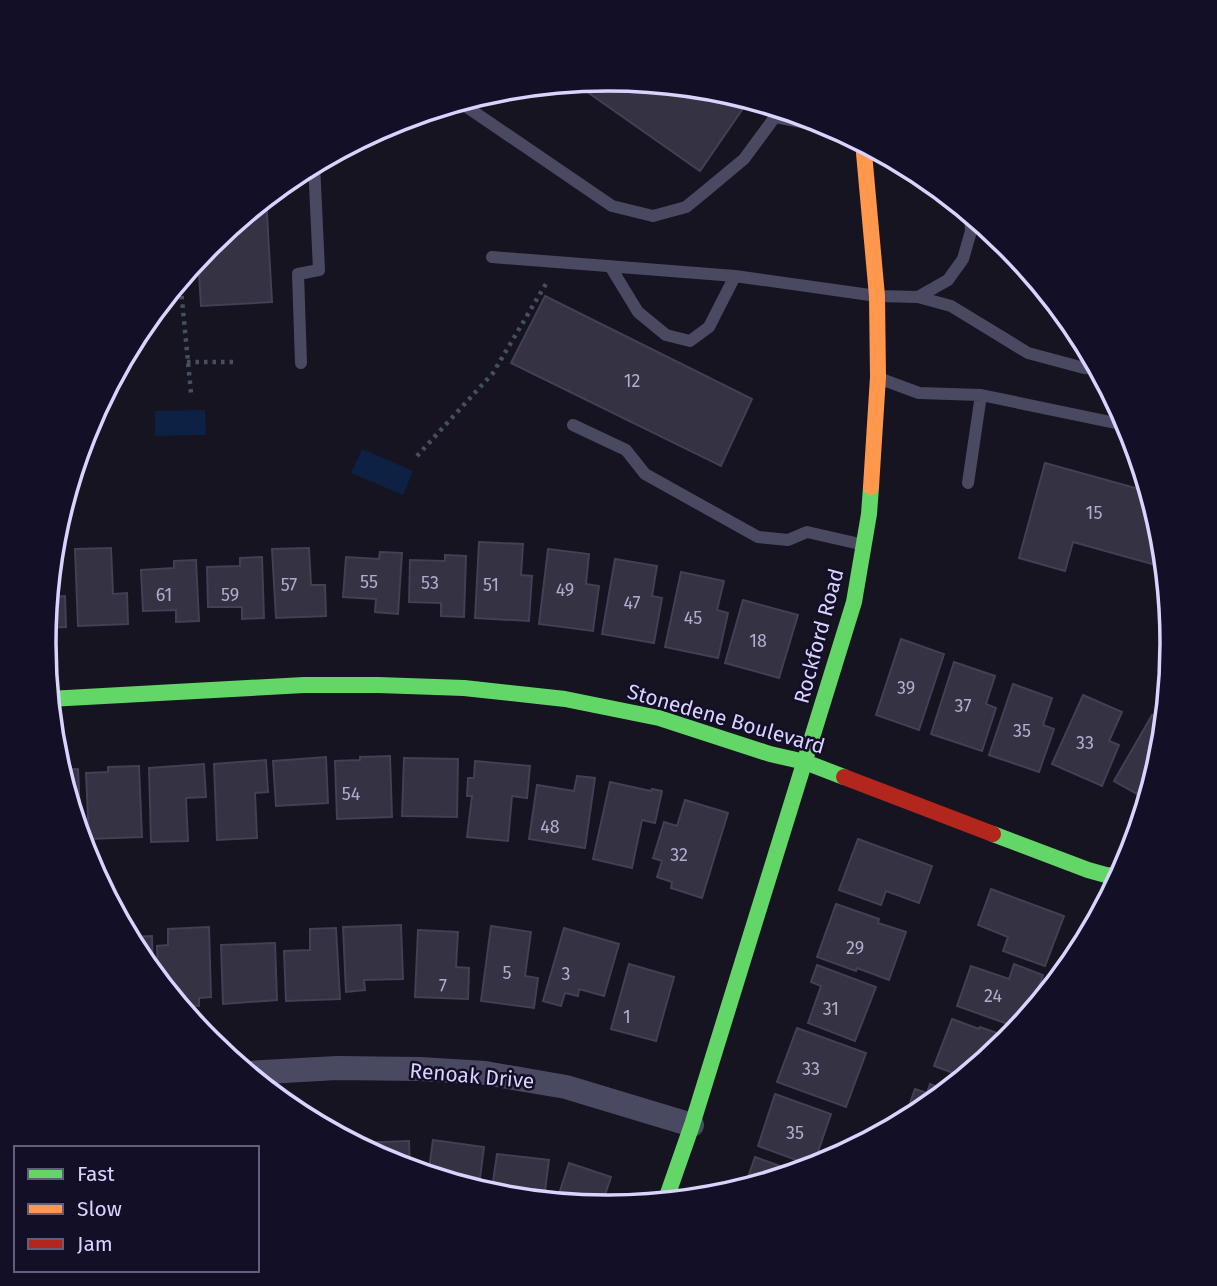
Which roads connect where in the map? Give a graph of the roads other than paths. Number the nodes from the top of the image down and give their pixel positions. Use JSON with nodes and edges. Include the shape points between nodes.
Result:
{"nodes":[{"id":1,"x":469,"y":108,"type":"edge"},
{"id":2,"x":775,"y":117,"type":"joint"},
{"id":3,"x":779,"y":118,"type":"edge"},
{"id":4,"x":864,"y":153,"type":"edge"},
{"id":5,"x":315,"y":176,"type":"edge"},
{"id":6,"x":971,"y":226,"type":"edge"},
{"id":7,"x":492,"y":257,"type":"dead end"},
{"id":8,"x":610,"y":266,"type":"junction"},
{"id":9,"x":735,"y":276,"type":"junction"},
{"id":10,"x":877,"y":296,"type":"junction"},
{"id":11,"x":918,"y":297,"type":"junction"},
{"id":12,"x":301,"y":363,"type":"dead end"},
{"id":13,"x":1088,"y":368,"type":"edge"},
{"id":14,"x":878,"y":377,"type":"junction"},
{"id":15,"x":981,"y":395,"type":"junction"},
{"id":16,"x":1115,"y":423,"type":"edge"},
{"id":17,"x":573,"y":425,"type":"dead end"},
{"id":18,"x":968,"y":482,"type":"dead end"},
{"id":19,"x":864,"y":545,"type":"junction"},
{"id":20,"x":59,"y":698,"type":"edge"},
{"id":21,"x":805,"y":762,"type":"junction"},
{"id":22,"x":1110,"y":874,"type":"edge"},
{"id":23,"x":261,"y":1072,"type":"edge"},
{"id":24,"x":692,"y":1125,"type":"junction"},
{"id":25,"x":668,"y":1192,"type":"edge"}],
"edges":[{"from":1,"to":2,"type":"lane","via":[[612,206],[653,216],[686,206],[708,189],[744,159]]},
{"from":2,"to":3,"type":"lane"},
{"from":4,"to":10,"type":"street","name":"Rockford Road"},
{"from":5,"to":12,"type":"lane","via":[[319,270],[298,274]]},
{"from":6,"to":11,"type":"lane","via":[[963,259],[948,280]]},
{"from":7,"to":8,"type":"lane"},
{"from":8,"to":9,"type":"lane"},
{"from":8,"to":9,"type":"lane","via":[[638,312],[667,335],[690,341],[709,327]]},
{"from":9,"to":10,"type":"lane"},
{"from":10,"to":11,"type":"lane"},
{"from":10,"to":14,"type":"street","name":"Rockford Road"},
{"from":11,"to":13,"type":"lane","via":[[951,306],[1028,353]]},
{"from":14,"to":15,"type":"lane","via":[[919,393]]},
{"from":14,"to":19,"type":"street","name":"Rockford Road"},
{"from":15,"to":16,"type":"lane"},
{"from":15,"to":18,"type":"lane"},
{"from":17,"to":19,"type":"lane","via":[[626,450],[645,474],[758,537],[788,540],[807,532]]},
{"from":19,"to":21,"type":"street","name":"Rockford Road","via":[[854,602]]},
{"from":20,"to":21,"type":"street","name":"Stonedene Boulevard","via":[[304,685],[464,688],[565,699],[659,718]]},
{"from":21,"to":22,"type":"street","name":"Stonedene Boulevard","via":[[1088,870]]},
{"from":21,"to":24,"type":"street","name":"Rockford Road"},
{"from":23,"to":24,"type":"street","name":"Renoak Drive","via":[[337,1068],[485,1073],[566,1087]]},
{"from":24,"to":25,"type":"street","name":"Rockford Road"}]}
